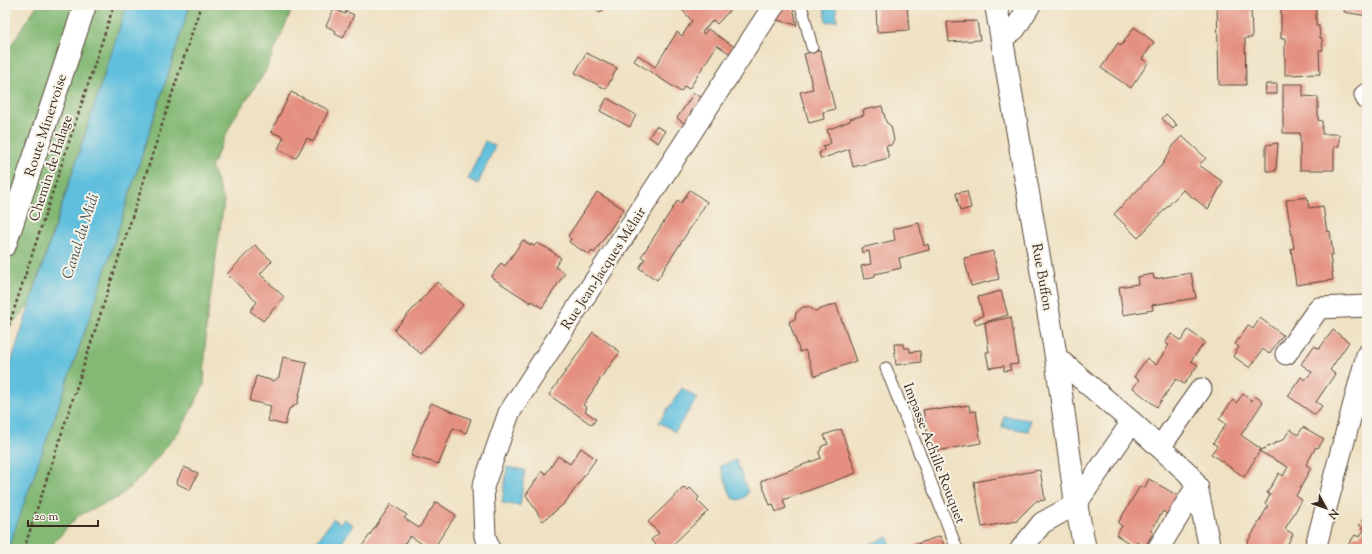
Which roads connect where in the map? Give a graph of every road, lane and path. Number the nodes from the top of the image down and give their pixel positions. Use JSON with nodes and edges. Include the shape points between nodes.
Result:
{"nodes":[{"id":1,"x":85,"y":5,"type":"edge"},
{"id":2,"x":114,"y":5,"type":"edge"},
{"id":3,"x":201,"y":5,"type":"edge"},
{"id":4,"x":774,"y":5,"type":"edge"},
{"id":5,"x":801,"y":5,"type":"edge"},
{"id":6,"x":996,"y":5,"type":"edge"},
{"id":7,"x":1030,"y":5,"type":"edge"},
{"id":8,"x":1002,"y":38,"type":"junction"},
{"id":9,"x":812,"y":47,"type":"dead end"},
{"id":10,"x":5,"y":245,"type":"edge"},
{"id":11,"x":1367,"y":306,"type":"edge"},
{"id":12,"x":5,"y":337,"type":"edge"},
{"id":13,"x":1286,"y":354,"type":"dead end"},
{"id":14,"x":1367,"y":355,"type":"edge"},
{"id":15,"x":1056,"y":357,"type":"junction"},
{"id":16,"x":886,"y":368,"type":"dead end"},
{"id":17,"x":1201,"y":389,"type":"dead end"},
{"id":18,"x":1132,"y":422,"type":"junction"},
{"id":19,"x":1160,"y":447,"type":"junction"},
{"id":20,"x":1197,"y":486,"type":"junction"},
{"id":21,"x":1076,"y":504,"type":"junction"},
{"id":22,"x":24,"y":549,"type":"edge"},
{"id":23,"x":489,"y":549,"type":"edge"},
{"id":24,"x":957,"y":549,"type":"edge"},
{"id":25,"x":1021,"y":549,"type":"edge"},
{"id":26,"x":1084,"y":549,"type":"edge"},
{"id":27,"x":1158,"y":549,"type":"edge"},
{"id":28,"x":1210,"y":549,"type":"edge"},
{"id":29,"x":1315,"y":549,"type":"edge"}],
"edges":[{"from":1,"to":10,"type":"street","name":"Route Minervoise"},
{"from":2,"to":12,"type":"path","name":"Chemin de Halage"},
{"from":3,"to":22,"type":"path"},
{"from":4,"to":23,"type":"street","name":"Rue Jean-Jacques Mélair","via":[[509,413],[483,487],[485,536]]},
{"from":5,"to":9,"type":"lane"},
{"from":6,"to":8,"type":"street","name":"Rue Buffon"},
{"from":7,"to":8,"type":"street","via":[[1015,29]]},
{"from":8,"to":15,"type":"street","name":"Rue Buffon"},
{"from":11,"to":13,"type":"street","via":[[1319,308]]},
{"from":14,"to":29,"type":"street"},
{"from":15,"to":18,"type":"street"},
{"from":15,"to":21,"type":"street","name":"Rue Buffon"},
{"from":16,"to":24,"type":"lane","name":"Impasse Achille Rouquet"},
{"from":17,"to":19,"type":"street"},
{"from":18,"to":19,"type":"street"},
{"from":18,"to":21,"type":"street"},
{"from":19,"to":20,"type":"street","via":[[1189,474]]},
{"from":20,"to":27,"type":"street"},
{"from":20,"to":28,"type":"street"},
{"from":21,"to":25,"type":"street","via":[[1042,523]]},
{"from":21,"to":26,"type":"street","name":"Rue Buffon"}]}
